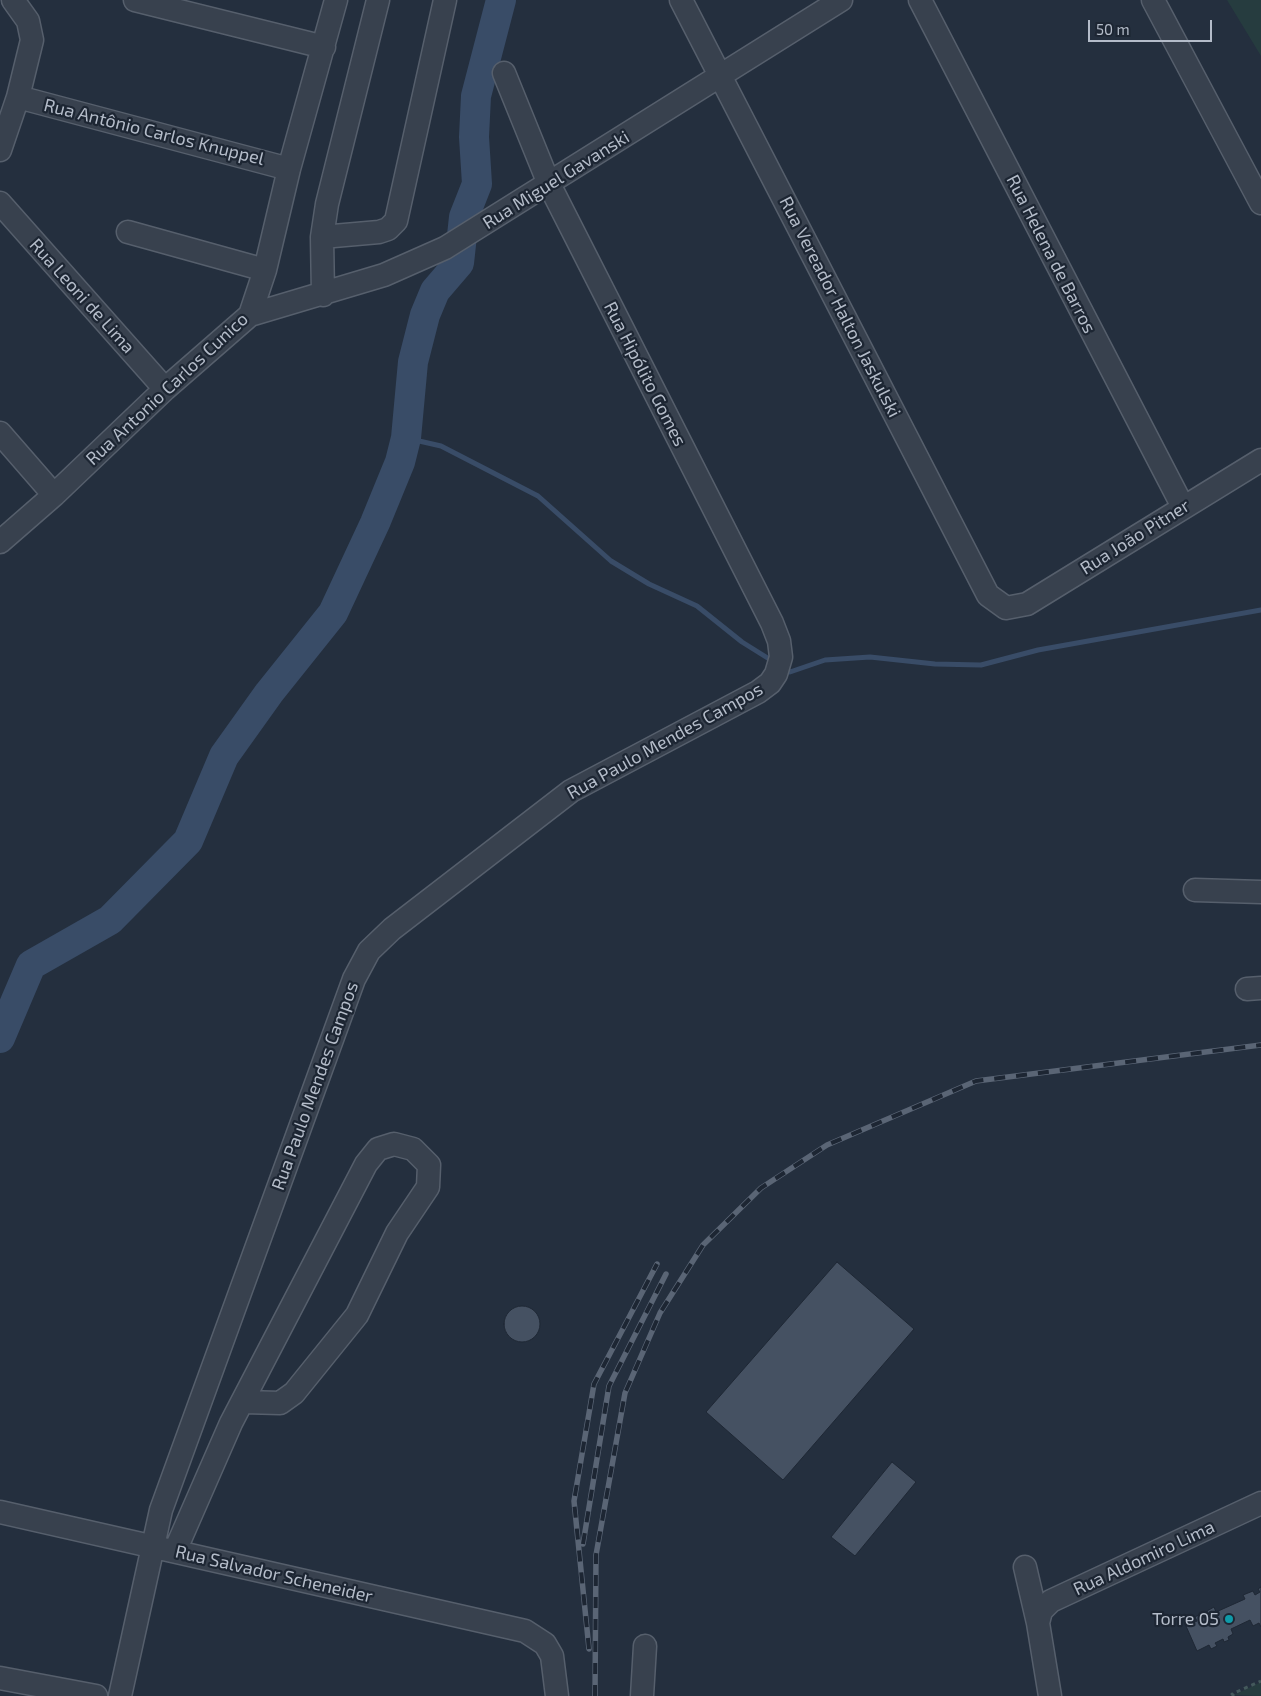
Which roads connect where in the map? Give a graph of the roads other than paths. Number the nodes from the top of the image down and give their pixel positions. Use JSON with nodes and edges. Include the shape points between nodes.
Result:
{"nodes":[{"id":1,"x":13,"y":0,"type":"edge"},
{"id":2,"x":135,"y":0,"type":"edge"},
{"id":3,"x":336,"y":0,"type":"edge"},
{"id":4,"x":378,"y":0,"type":"edge"},
{"id":5,"x":445,"y":0,"type":"edge"},
{"id":6,"x":681,"y":0,"type":"edge"},
{"id":7,"x":841,"y":0,"type":"edge"},
{"id":8,"x":920,"y":0,"type":"edge"},
{"id":9,"x":1153,"y":0,"type":"edge"},
{"id":10,"x":324,"y":47,"type":"junction"},
{"id":11,"x":504,"y":73,"type":"dead end"},
{"id":12,"x":721,"y":76,"type":"junction"},
{"id":13,"x":18,"y":97,"type":"junction"},
{"id":14,"x":0,"y":150,"type":"edge"},
{"id":15,"x":289,"y":169,"type":"junction"},
{"id":16,"x":549,"y":184,"type":"junction"},
{"id":17,"x":0,"y":203,"type":"edge"},
{"id":18,"x":1261,"y":203,"type":"edge"},
{"id":19,"x":128,"y":232,"type":"dead end"},
{"id":20,"x":322,"y":237,"type":"junction"},
{"id":21,"x":265,"y":270,"type":"junction"},
{"id":22,"x":323,"y":295,"type":"junction"},
{"id":23,"x":250,"y":315,"type":"junction"},
{"id":24,"x":165,"y":389,"type":"junction"},
{"id":25,"x":0,"y":433,"type":"edge"},
{"id":26,"x":1261,"y":460,"type":"edge"},
{"id":27,"x":54,"y":495,"type":"junction"},
{"id":28,"x":1183,"y":507,"type":"junction"},
{"id":29,"x":0,"y":542,"type":"edge"},
{"id":30,"x":1006,"y":608,"type":"joint"},
{"id":31,"x":779,"y":666,"type":"joint"},
{"id":32,"x":1195,"y":890,"type":"dead end"},
{"id":33,"x":1261,"y":892,"type":"edge"},
{"id":34,"x":244,"y":1402,"type":"junction"},
{"id":35,"x":1261,"y":1503,"type":"edge"},
{"id":36,"x":0,"y":1512,"type":"edge"},
{"id":37,"x":152,"y":1546,"type":"junction"},
{"id":38,"x":175,"y":1551,"type":"junction"},
{"id":39,"x":1025,"y":1566,"type":"dead end"},
{"id":40,"x":1038,"y":1623,"type":"junction"},
{"id":41,"x":645,"y":1646,"type":"dead end"},
{"id":42,"x":0,"y":1678,"type":"edge"},
{"id":43,"x":96,"y":1696,"type":"edge"},
{"id":44,"x":120,"y":1696,"type":"edge"},
{"id":45,"x":557,"y":1696,"type":"edge"},
{"id":46,"x":642,"y":1696,"type":"edge"},
{"id":47,"x":1050,"y":1696,"type":"edge"}],
"edges":[{"from":1,"to":13,"type":"street","via":[[28,21],[32,40]]},
{"from":2,"to":10,"type":"street"},
{"from":3,"to":10,"type":"street","name":"Rua Antonio Carlos Cunico"},
{"from":4,"to":20,"type":"street","via":[[327,204]]},
{"from":5,"to":20,"type":"street","via":[[396,221],[379,232]]},
{"from":6,"to":12,"type":"street","name":"Rua Vereador Halton Jaskulski"},
{"from":7,"to":12,"type":"street","name":"Rua Miguel Gavanski"},
{"from":8,"to":28,"type":"street","name":"Rua Helena de Barros"},
{"from":9,"to":18,"type":"street"},
{"from":10,"to":15,"type":"street","name":"Rua Antonio Carlos Cunico"},
{"from":11,"to":16,"type":"street","name":"Rua Hipólito Gomes"},
{"from":12,"to":16,"type":"street","name":"Rua Miguel Gavanski"},
{"from":12,"to":30,"type":"street","name":"Rua Vereador Halton Jaskulski","via":[[988,595]]},
{"from":13,"to":14,"type":"street"},
{"from":13,"to":15,"type":"street","name":"Rua Antônio Carlos Knuppel"},
{"from":15,"to":21,"type":"street","name":"Rua Antonio Carlos Cunico"},
{"from":16,"to":22,"type":"street","name":"Rua Miguel Gavanski","via":[[445,248],[384,275]]},
{"from":16,"to":31,"type":"street","name":"Rua Hipólito Gomes","via":[[772,623],[779,641]]},
{"from":17,"to":24,"type":"street","name":"Rua Leoni de Lima"},
{"from":19,"to":21,"type":"street"},
{"from":20,"to":22,"type":"street"},
{"from":21,"to":23,"type":"street","name":"Rua Antonio Carlos Cunico"},
{"from":22,"to":23,"type":"street","name":"Rua Miguel Gavanski"},
{"from":23,"to":24,"type":"street","name":"Rua Antonio Carlos Cunico"},
{"from":24,"to":27,"type":"street","name":"Rua Antonio Carlos Cunico"},
{"from":25,"to":27,"type":"street"},
{"from":26,"to":28,"type":"street","name":"Rua João Pitner"},
{"from":27,"to":29,"type":"street","name":"Rua Antonio Carlos Cunico"},
{"from":28,"to":30,"type":"street","name":"Rua João Pitner","via":[[1027,604]]},
{"from":31,"to":37,"type":"street","name":"Rua Paulo Mendes Campos","via":[[770,683],[758,692],[571,791],[392,929],[370,951],[342,1010],[161,1510]]},
{"from":32,"to":33,"type":"street"},
{"from":34,"to":34,"type":"street","via":[[366,1164],[378,1149],[394,1144],[413,1148],[429,1166],[428,1187],[397,1233],[357,1315],[294,1393],[280,1403]]},
{"from":34,"to":38,"type":"street","via":[[231,1423]]},
{"from":35,"to":40,"type":"street","name":"Rua Aldomiro Lima","via":[[1051,1600],[1041,1611]]},
{"from":36,"to":37,"type":"street","name":"Rua Salvador Scheneider"},
{"from":37,"to":38,"type":"street","name":"Rua Salvador Scheneider"},
{"from":37,"to":44,"type":"street","name":"Rua Paulo Mendes Campos"},
{"from":38,"to":45,"type":"street","name":"Rua Salvador Scheneider","via":[[525,1631],[545,1644],[552,1656]]},
{"from":39,"to":40,"type":"street"},
{"from":40,"to":47,"type":"street"},
{"from":41,"to":46,"type":"street"},
{"from":42,"to":43,"type":"street"}]}
